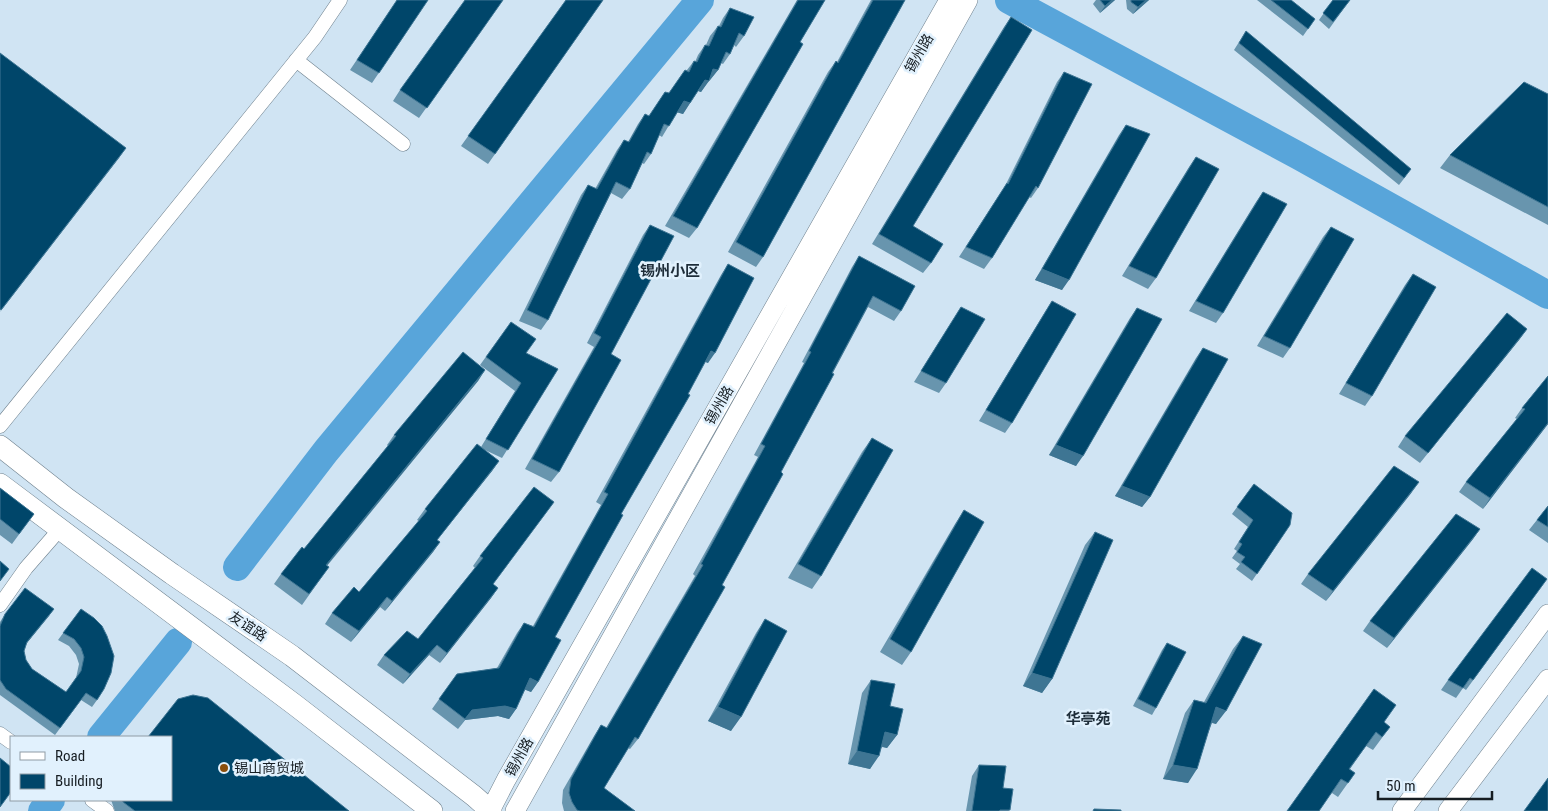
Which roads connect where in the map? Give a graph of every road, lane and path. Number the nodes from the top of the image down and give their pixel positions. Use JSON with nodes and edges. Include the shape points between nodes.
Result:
{"nodes":[{"id":1,"x":340,"y":0,"type":"edge"},
{"id":2,"x":949,"y":0,"type":"edge"},
{"id":3,"x":968,"y":0,"type":"edge"},
{"id":4,"x":296,"y":60,"type":"junction"},
{"id":5,"x":403,"y":144,"type":"dead end"},
{"id":6,"x":0,"y":426,"type":"edge"},
{"id":7,"x":0,"y":446,"type":"edge"},
{"id":8,"x":0,"y":484,"type":"edge"},
{"id":9,"x":60,"y":529,"type":"junction"},
{"id":10,"x":0,"y":605,"type":"edge"},
{"id":11,"x":1548,"y":614,"type":"edge"},
{"id":12,"x":1548,"y":679,"type":"edge"},
{"id":13,"x":93,"y":801,"type":"edge"},
{"id":14,"x":107,"y":811,"type":"edge"},
{"id":15,"x":432,"y":811,"type":"edge"},
{"id":16,"x":491,"y":811,"type":"edge"},
{"id":17,"x":515,"y":811,"type":"edge"},
{"id":18,"x":1402,"y":811,"type":"edge"},
{"id":19,"x":1448,"y":811,"type":"edge"}],
"edges":[{"from":1,"to":4,"type":"street"},
{"from":2,"to":16,"type":"street","name":"锡州路"},
{"from":3,"to":17,"type":"street","name":"锡州路"},
{"from":4,"to":5,"type":"street"},
{"from":4,"to":6,"type":"street"},
{"from":7,"to":16,"type":"main road","name":"友谊路","via":[[164,569],[292,656]]},
{"from":8,"to":9,"type":"main road"},
{"from":9,"to":10,"type":"street","via":[[26,568]]},
{"from":9,"to":15,"type":"main road"},
{"from":11,"to":18,"type":"street"},
{"from":12,"to":19,"type":"street"},
{"from":13,"to":14,"type":"street"}]}
